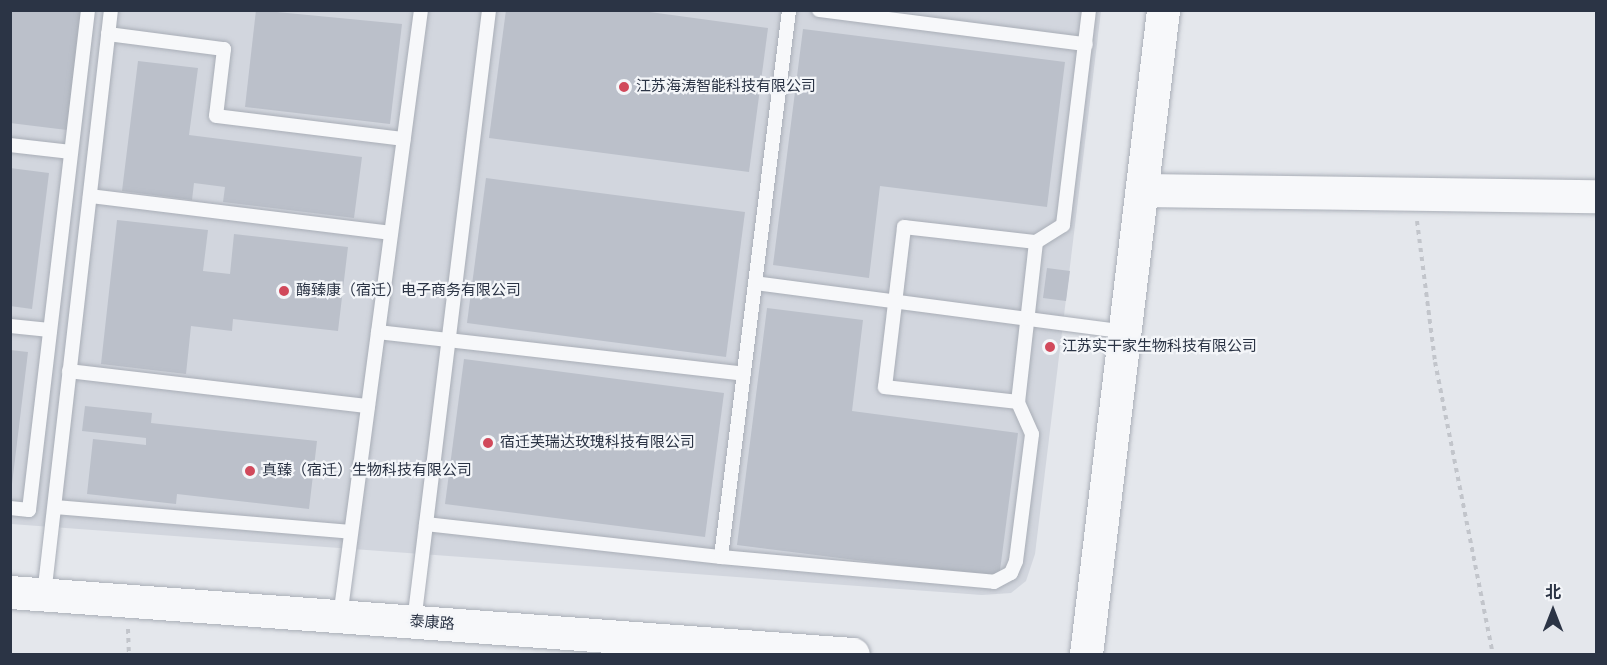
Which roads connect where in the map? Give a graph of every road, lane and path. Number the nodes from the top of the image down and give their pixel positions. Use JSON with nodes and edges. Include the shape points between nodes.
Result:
{"nodes":[{"id":1,"x":88,"y":10,"type":"edge"},
{"id":2,"x":111,"y":10,"type":"edge"},
{"id":3,"x":421,"y":10,"type":"edge"},
{"id":4,"x":489,"y":10,"type":"edge"},
{"id":5,"x":789,"y":10,"type":"edge"},
{"id":6,"x":819,"y":10,"type":"edge"},
{"id":7,"x":1089,"y":10,"type":"edge"},
{"id":8,"x":1163,"y":10,"type":"edge"},
{"id":9,"x":108,"y":34,"type":"junction"},
{"id":10,"x":1086,"y":44,"type":"junction"},
{"id":11,"x":404,"y":139,"type":"junction"},
{"id":12,"x":10,"y":145,"type":"edge"},
{"id":13,"x":71,"y":152,"type":"junction"},
{"id":14,"x":1142,"y":190,"type":"junction"},
{"id":15,"x":1413,"y":194,"type":"junction"},
{"id":16,"x":90,"y":196,"type":"junction"},
{"id":17,"x":1596,"y":196,"type":"edge"},
{"id":18,"x":391,"y":233,"type":"junction"},
{"id":19,"x":1036,"y":242,"type":"junction"},
{"id":20,"x":755,"y":283,"type":"junction"},
{"id":21,"x":895,"y":302,"type":"junction"},
{"id":22,"x":1027,"y":319,"type":"junction"},
{"id":23,"x":10,"y":326,"type":"edge"},
{"id":24,"x":50,"y":330,"type":"junction"},
{"id":25,"x":378,"y":332,"type":"junction"},
{"id":26,"x":1125,"y":332,"type":"junction"},
{"id":27,"x":449,"y":340,"type":"junction"},
{"id":28,"x":69,"y":371,"type":"junction"},
{"id":29,"x":744,"y":374,"type":"junction"},
{"id":30,"x":1018,"y":402,"type":"junction"},
{"id":31,"x":368,"y":406,"type":"junction"},
{"id":32,"x":55,"y":507,"type":"junction"},
{"id":33,"x":10,"y":508,"type":"edge"},
{"id":34,"x":426,"y":524,"type":"junction"},
{"id":35,"x":351,"y":532,"type":"junction"},
{"id":36,"x":721,"y":557,"type":"junction"},
{"id":37,"x":10,"y":592,"type":"edge"},
{"id":38,"x":44,"y":595,"type":"junction"},
{"id":39,"x":340,"y":617,"type":"junction"},
{"id":40,"x":414,"y":622,"type":"junction"},
{"id":41,"x":853,"y":654,"type":"edge"},
{"id":42,"x":1086,"y":654,"type":"edge"},
{"id":43,"x":1493,"y":654,"type":"edge"}],
"edges":[{"from":1,"to":13,"type":"lane"},
{"from":2,"to":9,"type":"lane"},
{"from":3,"to":11,"type":"lane"},
{"from":4,"to":27,"type":"lane"},
{"from":5,"to":20,"type":"lane"},
{"from":6,"to":10,"type":"lane"},
{"from":7,"to":10,"type":"lane"},
{"from":8,"to":14,"type":"street"},
{"from":9,"to":11,"type":"lane","via":[[224,49],[216,116]]},
{"from":9,"to":16,"type":"lane"},
{"from":10,"to":19,"type":"lane","via":[[1063,225]]},
{"from":11,"to":18,"type":"lane"},
{"from":12,"to":13,"type":"lane"},
{"from":13,"to":24,"type":"lane"},
{"from":14,"to":15,"type":"street"},
{"from":14,"to":26,"type":"street"},
{"from":15,"to":17,"type":"street"},
{"from":15,"to":43,"type":"path","via":[[1435,362]]},
{"from":16,"to":18,"type":"lane"},
{"from":16,"to":28,"type":"lane"},
{"from":18,"to":25,"type":"lane"},
{"from":19,"to":21,"type":"lane","via":[[904,227]]},
{"from":19,"to":22,"type":"lane"},
{"from":20,"to":21,"type":"lane"},
{"from":20,"to":29,"type":"lane"},
{"from":21,"to":22,"type":"lane"},
{"from":21,"to":30,"type":"lane","via":[[885,387]]},
{"from":22,"to":26,"type":"lane"},
{"from":22,"to":30,"type":"lane"},
{"from":23,"to":24,"type":"lane"},
{"from":24,"to":33,"type":"lane","via":[[29,510]]},
{"from":25,"to":27,"type":"lane"},
{"from":25,"to":31,"type":"lane"},
{"from":26,"to":42,"type":"street"},
{"from":27,"to":29,"type":"lane"},
{"from":27,"to":34,"type":"lane"},
{"from":28,"to":31,"type":"lane"},
{"from":28,"to":32,"type":"lane"},
{"from":29,"to":36,"type":"lane"},
{"from":30,"to":36,"type":"lane","via":[[1032,434],[1016,561],[1002,580]]},
{"from":31,"to":35,"type":"lane"},
{"from":32,"to":35,"type":"lane"},
{"from":32,"to":38,"type":"lane"},
{"from":34,"to":36,"type":"lane"},
{"from":34,"to":40,"type":"lane"},
{"from":35,"to":39,"type":"lane"},
{"from":37,"to":38,"type":"street","name":"泰康路"},
{"from":38,"to":39,"type":"street","name":"泰康路"},
{"from":39,"to":40,"type":"street","name":"泰康路"},
{"from":40,"to":41,"type":"street","name":"泰康路"}]}
